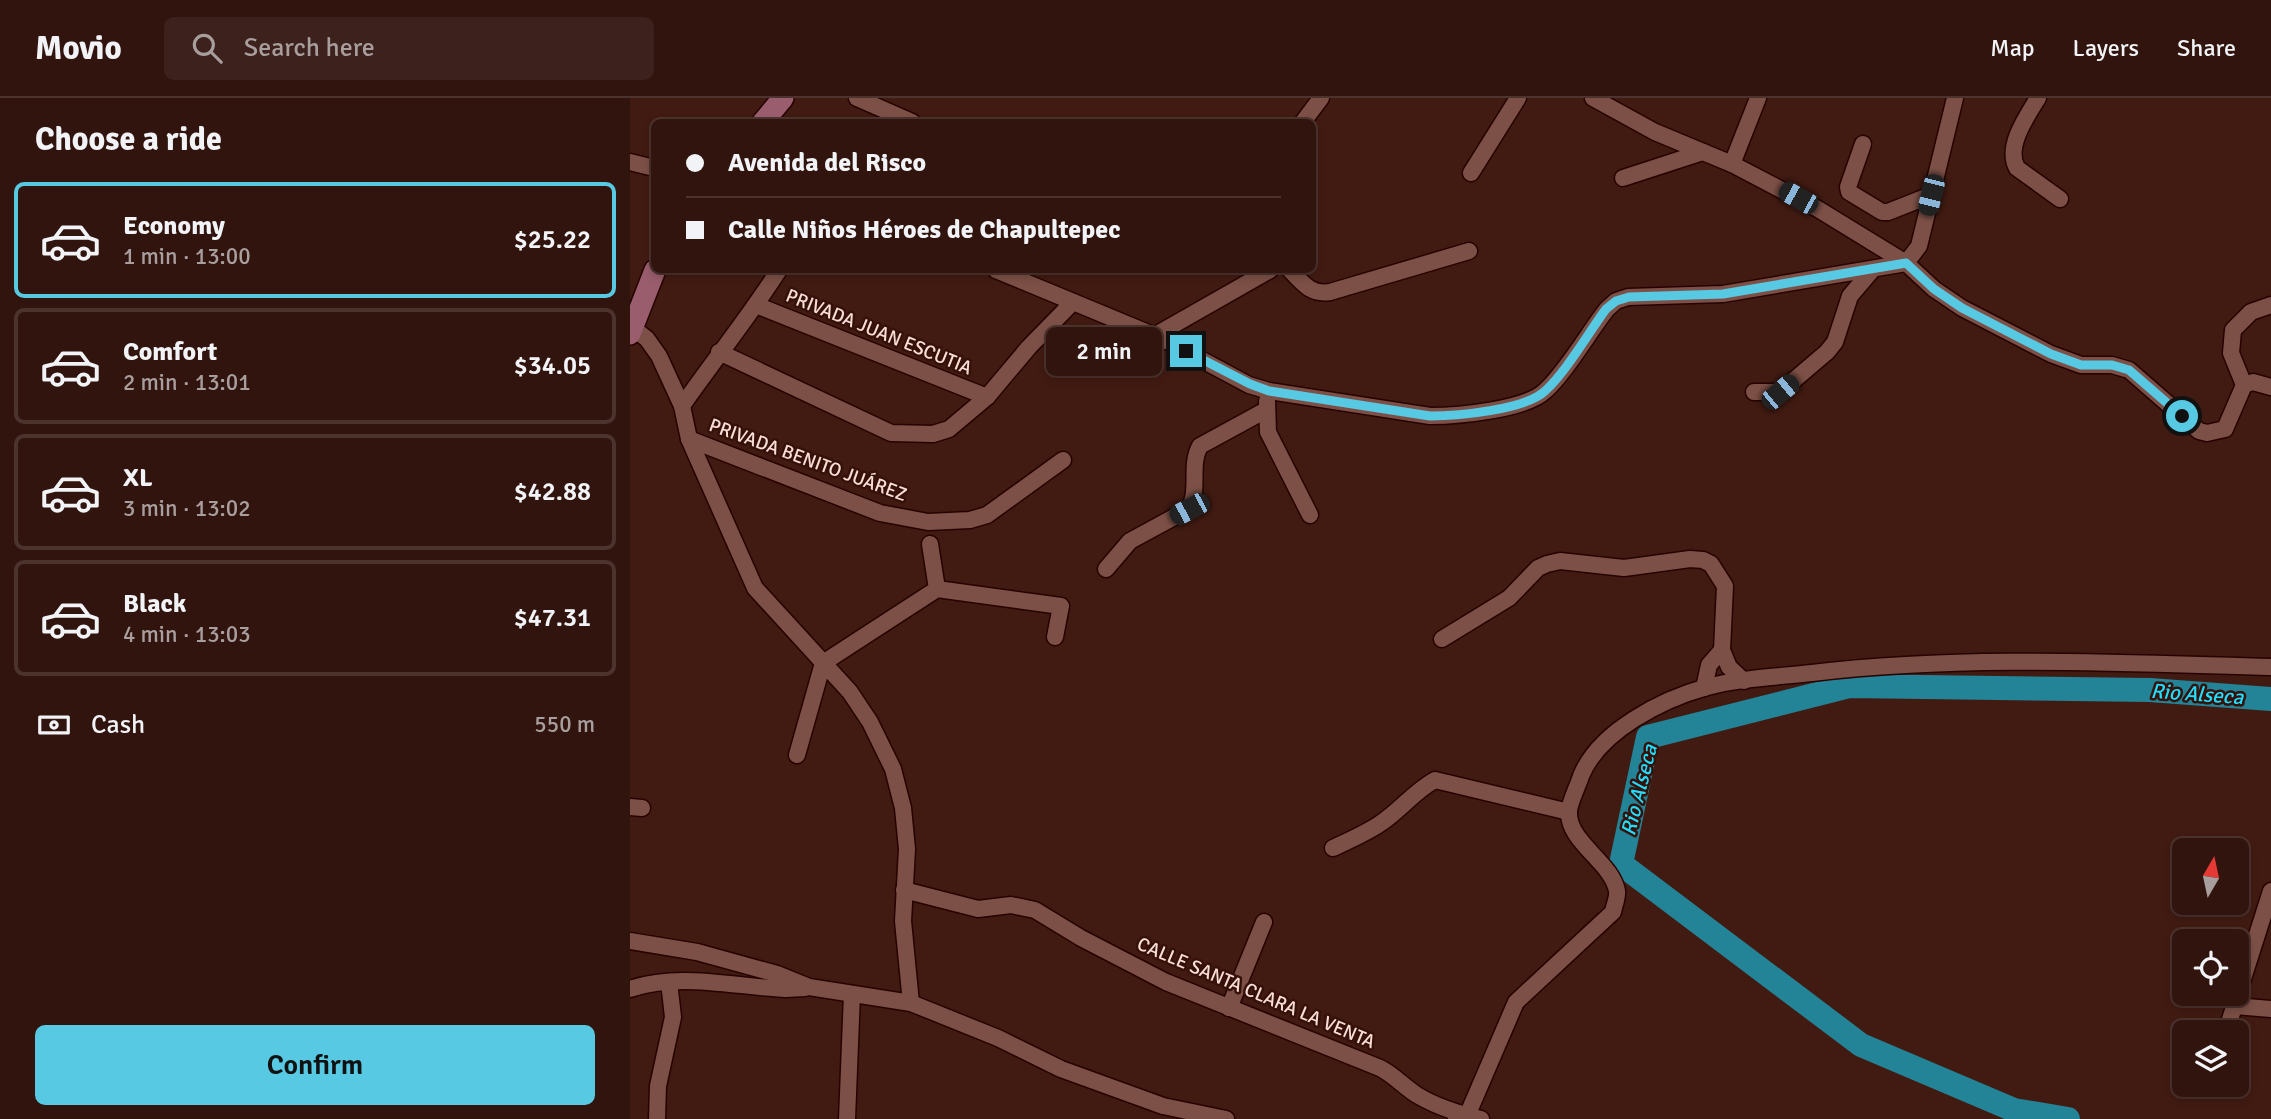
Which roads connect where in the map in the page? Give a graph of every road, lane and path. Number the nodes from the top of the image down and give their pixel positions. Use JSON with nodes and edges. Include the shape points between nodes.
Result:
{"nodes":[{"id":1,"x":783,"y":98,"type":"edge"},
{"id":2,"x":857,"y":98,"type":"edge"},
{"id":3,"x":1321,"y":98,"type":"edge"},
{"id":4,"x":1518,"y":98,"type":"edge"},
{"id":5,"x":1593,"y":98,"type":"edge"},
{"id":6,"x":1758,"y":98,"type":"edge"},
{"id":7,"x":1955,"y":98,"type":"edge"},
{"id":8,"x":2038,"y":98,"type":"edge"},
{"id":9,"x":766,"y":119,"type":"edge"},
{"id":10,"x":905,"y":119,"type":"edge"},
{"id":11,"x":1305,"y":119,"type":"edge"},
{"id":12,"x":1863,"y":144,"type":"dead end"},
{"id":13,"x":1703,"y":152,"type":"junction"},
{"id":14,"x":630,"y":162,"type":"edge"},
{"id":15,"x":1732,"y":164,"type":"junction"},
{"id":16,"x":651,"y":167,"type":"edge"},
{"id":17,"x":1471,"y":173,"type":"dead end"},
{"id":18,"x":1623,"y":178,"type":"dead end"},
{"id":19,"x":1931,"y":195,"type":"junction"},
{"id":20,"x":2060,"y":199,"type":"dead end"},
{"id":21,"x":1469,"y":251,"type":"dead end"},
{"id":22,"x":1906,"y":263,"type":"junction"},
{"id":23,"x":1873,"y":269,"type":"junction"},
{"id":24,"x":653,"y":273,"type":"edge"},
{"id":25,"x":777,"y":273,"type":"edge"},
{"id":26,"x":1003,"y":273,"type":"edge"},
{"id":27,"x":1265,"y":273,"type":"edge"},
{"id":28,"x":1293,"y":273,"type":"edge"},
{"id":29,"x":1073,"y":302,"type":"junction"},
{"id":30,"x":756,"y":305,"type":"junction"},
{"id":31,"x":2271,"y":305,"type":"edge"},
{"id":32,"x":633,"y":319,"type":"edge"},
{"id":33,"x":1154,"y":336,"type":"junction"},
{"id":34,"x":719,"y":352,"type":"junction"},
{"id":35,"x":2244,"y":385,"type":"junction"},
{"id":36,"x":2271,"y":387,"type":"edge"},
{"id":37,"x":1269,"y":391,"type":"junction"},
{"id":38,"x":1754,"y":392,"type":"dead end"},
{"id":39,"x":987,"y":397,"type":"junction"},
{"id":40,"x":682,"y":406,"type":"junction"},
{"id":41,"x":1266,"y":410,"type":"junction"},
{"id":42,"x":689,"y":439,"type":"junction"},
{"id":43,"x":1063,"y":460,"type":"dead end"},
{"id":44,"x":1310,"y":515,"type":"dead end"},
{"id":45,"x":930,"y":544,"type":"dead end"},
{"id":46,"x":1106,"y":569,"type":"dead end"},
{"id":47,"x":937,"y":589,"type":"junction"},
{"id":48,"x":1055,"y":637,"type":"dead end"},
{"id":49,"x":1442,"y":639,"type":"dead end"},
{"id":50,"x":1722,"y":650,"type":"junction"},
{"id":51,"x":823,"y":663,"type":"junction"},
{"id":52,"x":2271,"y":667,"type":"edge"},
{"id":53,"x":1744,"y":681,"type":"junction"},
{"id":54,"x":1704,"y":688,"type":"junction"},
{"id":55,"x":797,"y":755,"type":"dead end"},
{"id":56,"x":1569,"y":812,"type":"junction"},
{"id":57,"x":1333,"y":848,"type":"dead end"},
{"id":58,"x":904,"y":890,"type":"junction"},
{"id":59,"x":2271,"y":891,"type":"edge"},
{"id":60,"x":1264,"y":922,"type":"dead end"},
{"id":61,"x":630,"y":941,"type":"edge"},
{"id":62,"x":2249,"y":961,"type":"edge"},
{"id":63,"x":669,"y":982,"type":"junction"},
{"id":64,"x":809,"y":987,"type":"junction"},
{"id":65,"x":630,"y":989,"type":"edge"},
{"id":66,"x":852,"y":994,"type":"junction"},
{"id":67,"x":911,"y":1003,"type":"junction"},
{"id":68,"x":2235,"y":1006,"type":"joint"},
{"id":69,"x":1229,"y":1007,"type":"junction"},
{"id":70,"x":2271,"y":1009,"type":"edge"},
{"id":71,"x":2231,"y":1020,"type":"edge"},
{"id":72,"x":1161,"y":1112,"type":"edge"},
{"id":73,"x":1468,"y":1118,"type":"edge"},
{"id":74,"x":657,"y":1119,"type":"edge"},
{"id":75,"x":847,"y":1119,"type":"edge"},
{"id":76,"x":1226,"y":1119,"type":"edge"}],
"edges":[{"from":1,"to":9,"type":"street"},
{"from":2,"to":10,"type":"street"},
{"from":3,"to":11,"type":"street"},
{"from":4,"to":17,"type":"street"},
{"from":5,"to":13,"type":"street"},
{"from":6,"to":15,"type":"street"},
{"from":7,"to":19,"type":"street"},
{"from":8,"to":20,"type":"street","via":[[2014,146],[2013,160],[2017,168]]},
{"from":12,"to":19,"type":"street","via":[[1849,192],[1882,212]]},
{"from":13,"to":15,"type":"street"},
{"from":13,"to":18,"type":"street"},
{"from":14,"to":16,"type":"street"},
{"from":15,"to":22,"type":"street"},
{"from":19,"to":22,"type":"street","via":[[1919,246]]},
{"from":21,"to":28,"type":"street","via":[[1318,294]]},
{"from":22,"to":23,"type":"street"},
{"from":22,"to":35,"type":"street","via":[[1962,308],[2051,354],[2081,365],[2129,370],[2199,431],[2225,429]]},
{"from":23,"to":37,"type":"street","via":[[1723,294],[1616,301],[1543,393],[1518,404],[1456,416],[1430,416]]},
{"from":23,"to":38,"type":"street","via":[[1850,296],[1835,342],[1827,352],[1780,392]]},
{"from":24,"to":32,"type":"street"},
{"from":25,"to":30,"type":"street"},
{"from":26,"to":29,"type":"street"},
{"from":27,"to":33,"type":"street"},
{"from":29,"to":33,"type":"street"},
{"from":29,"to":39,"type":"street"},
{"from":30,"to":34,"type":"street"},
{"from":30,"to":39,"type":"street","name":"PRIVADA JUAN ESCUTIA"},
{"from":31,"to":35,"type":"street","via":[[2251,312],[2233,330],[2231,353]]},
{"from":32,"to":40,"type":"street","via":[[659,356]]},
{"from":33,"to":37,"type":"street"},
{"from":34,"to":39,"type":"street","via":[[891,433],[933,434],[949,429]]},
{"from":34,"to":40,"type":"street"},
{"from":35,"to":36,"type":"street"},
{"from":37,"to":41,"type":"street"},
{"from":40,"to":42,"type":"street"},
{"from":41,"to":44,"type":"street","via":[[1268,432]]},
{"from":41,"to":46,"type":"street","via":[[1200,446],[1189,509],[1129,541]]},
{"from":42,"to":43,"type":"street","name":"PRIVADA BENITO JUÁREZ","via":[[880,513],[928,522],[987,515]]},
{"from":42,"to":51,"type":"street","via":[[755,588]]},
{"from":45,"to":47,"type":"street"},
{"from":47,"to":48,"type":"street","via":[[1061,606]]},
{"from":47,"to":51,"type":"street"},
{"from":49,"to":50,"type":"street","via":[[1509,598],[1547,564],[1560,561],[1624,568],[1690,559],[1711,564],[1725,586]]},
{"from":50,"to":53,"type":"street","via":[[1729,667]]},
{"from":50,"to":54,"type":"street","via":[[1709,665]]},
{"from":51,"to":55,"type":"street"},
{"from":51,"to":58,"type":"street","via":[[870,722],[893,769],[906,835]]},
{"from":52,"to":53,"type":"street","via":[[2038,661],[1845,669]]},
{"from":53,"to":54,"type":"street"},
{"from":54,"to":56,"type":"street","via":[[1642,714],[1601,747],[1583,772]]},
{"from":56,"to":57,"type":"street","via":[[1435,780],[1378,826]]},
{"from":56,"to":73,"type":"street","via":[[1577,836],[1609,873],[1617,892],[1613,912],[1516,1002]]},
{"from":58,"to":67,"type":"street"},
{"from":58,"to":69,"type":"street","name":"CALLE SANTA CLARA LA VENTA","via":[[978,909],[1011,905],[1035,911],[1166,982]]},
{"from":59,"to":62,"type":"street"},
{"from":60,"to":69,"type":"street"},
{"from":61,"to":64,"type":"street","via":[[710,956]]},
{"from":63,"to":64,"type":"street"},
{"from":63,"to":65,"type":"street"},
{"from":63,"to":74,"type":"street","via":[[672,1027],[658,1086]]},
{"from":64,"to":66,"type":"street"},
{"from":66,"to":67,"type":"street"},
{"from":66,"to":75,"type":"street"},
{"from":67,"to":72,"type":"street"},
{"from":68,"to":70,"type":"street"},
{"from":68,"to":71,"type":"street"},
{"from":69,"to":73,"type":"street","name":"CALLE SANTA CLARA LA VENTA","via":[[1380,1068],[1420,1097]]},
{"from":72,"to":76,"type":"street"}]}
